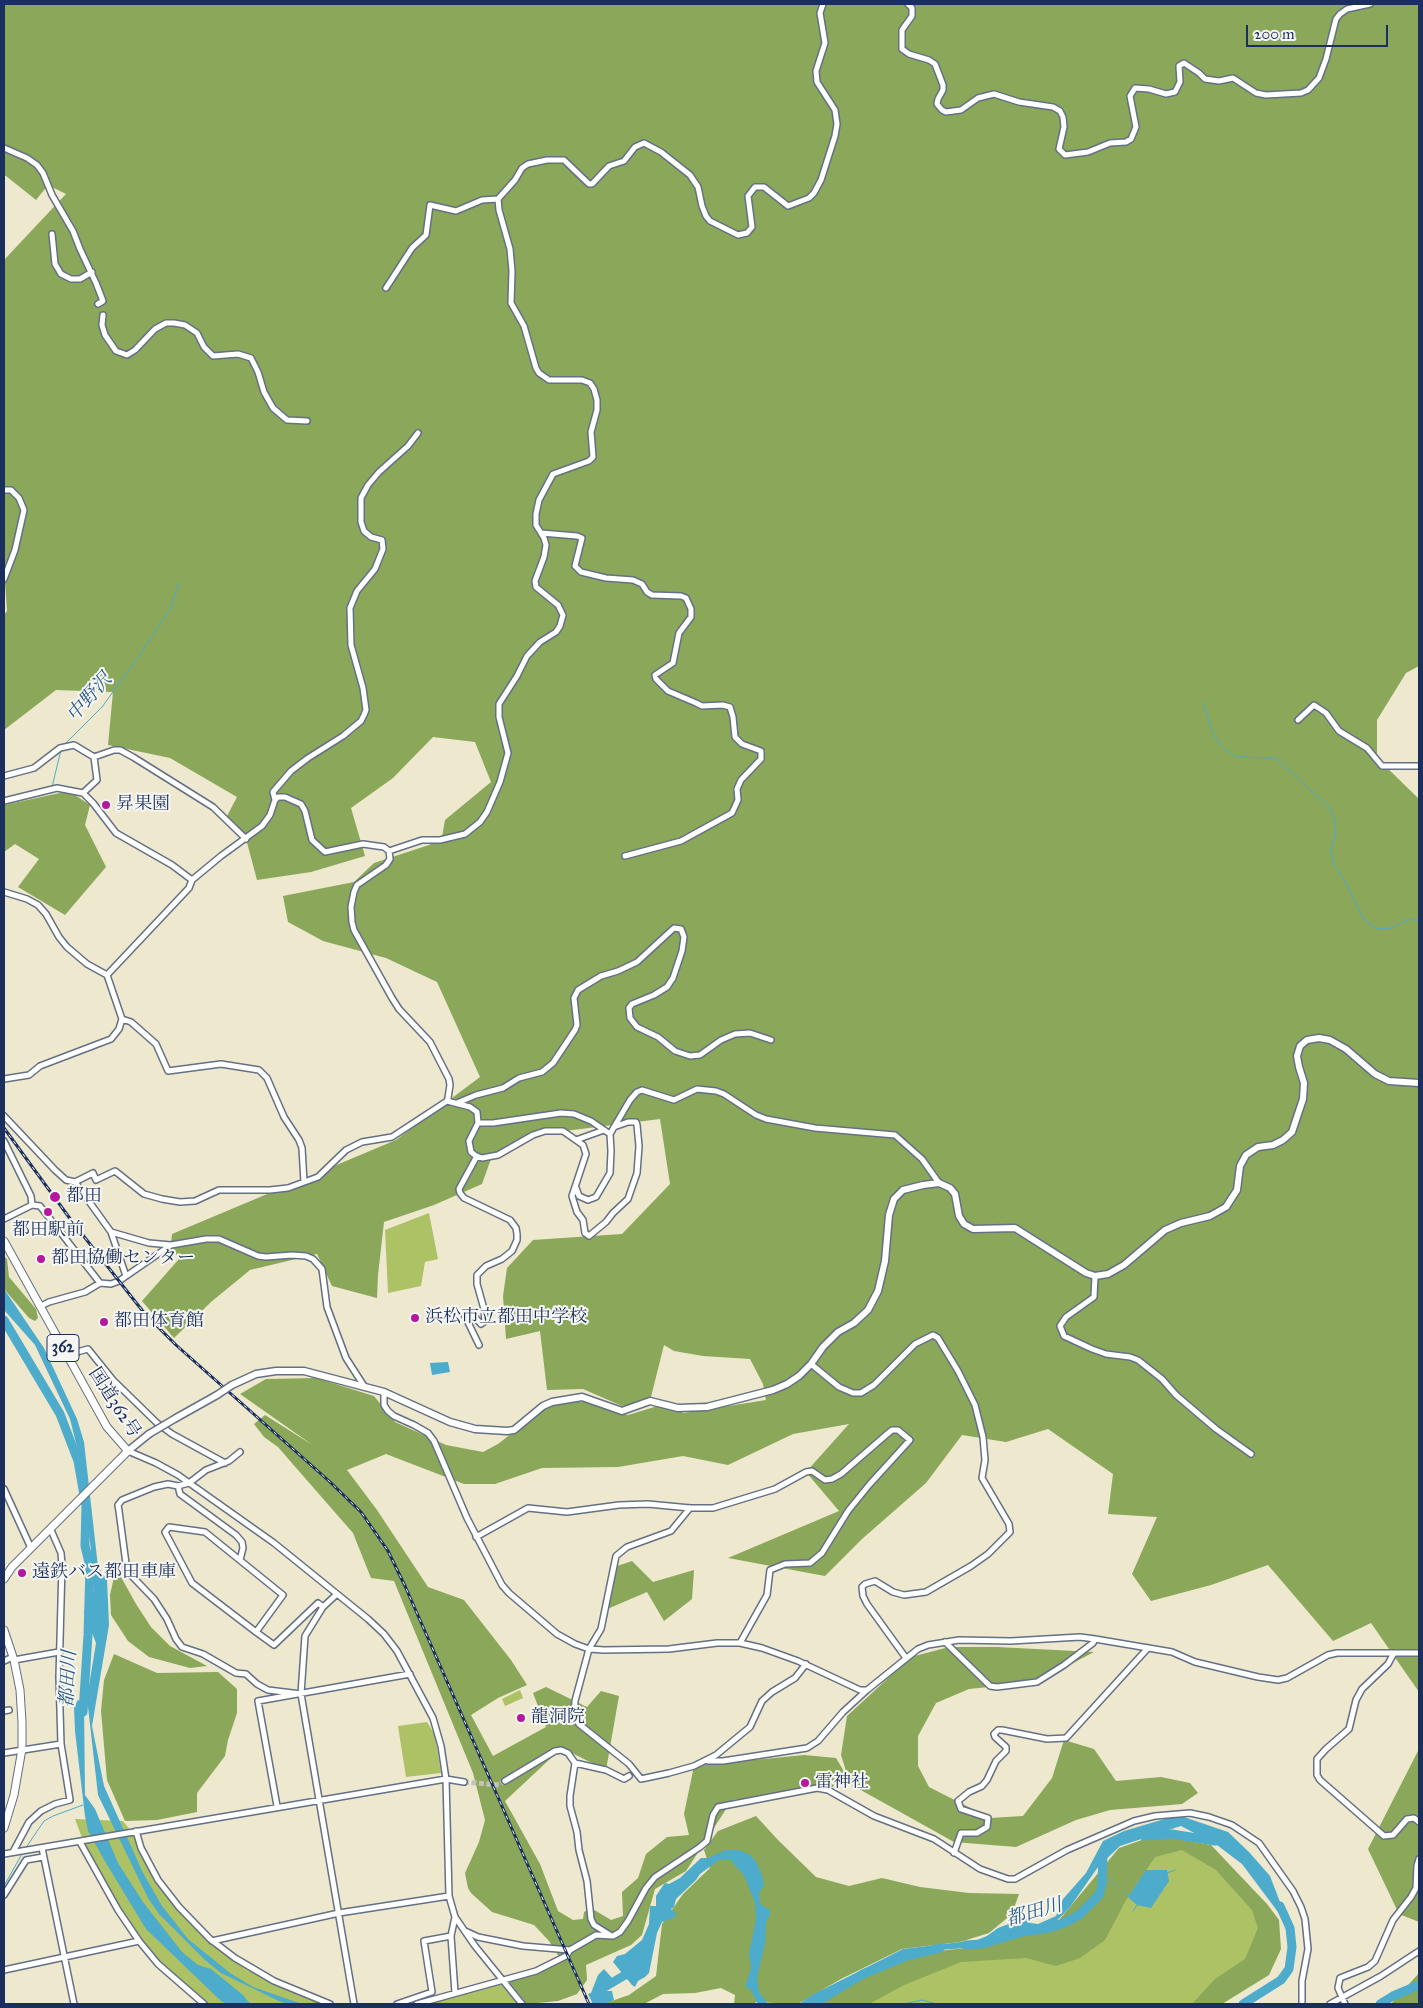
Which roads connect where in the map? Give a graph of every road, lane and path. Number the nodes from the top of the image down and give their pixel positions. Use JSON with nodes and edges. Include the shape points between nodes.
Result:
{"nodes":[{"id":1,"x":822,"y":4,"type":"edge"},
{"id":2,"x":908,"y":4,"type":"edge"},
{"id":3,"x":1370,"y":4,"type":"edge"},
{"id":4,"x":4,"y":148,"type":"edge"},
{"id":5,"x":498,"y":199,"type":"junction"},
{"id":6,"x":52,"y":234,"type":"dead end"},
{"id":7,"x":92,"y":272,"type":"junction"},
{"id":8,"x":386,"y":288,"type":"dead end"},
{"id":9,"x":98,"y":304,"type":"dead end"},
{"id":10,"x":103,"y":315,"type":"dead end"},
{"id":11,"x":307,"y":421,"type":"dead end"},
{"id":12,"x":418,"y":433,"type":"dead end"},
{"id":13,"x":4,"y":490,"type":"edge"},
{"id":14,"x":541,"y":533,"type":"junction"},
{"id":15,"x":4,"y":579,"type":"edge"},
{"id":16,"x":1298,"y":720,"type":"dead end"},
{"id":17,"x":94,"y":757,"type":"junction"},
{"id":18,"x":1419,"y":766,"type":"edge"},
{"id":19,"x":4,"y":776,"type":"edge"},
{"id":20,"x":83,"y":793,"type":"junction"},
{"id":21,"x":275,"y":800,"type":"junction"},
{"id":22,"x":4,"y":801,"type":"edge"},
{"id":23,"x":246,"y":839,"type":"junction"},
{"id":24,"x":390,"y":851,"type":"junction"},
{"id":25,"x":625,"y":856,"type":"dead end"},
{"id":26,"x":192,"y":880,"type":"junction"},
{"id":27,"x":4,"y":892,"type":"edge"},
{"id":28,"x":106,"y":975,"type":"junction"},
{"id":29,"x":122,"y":1018,"type":"junction"},
{"id":30,"x":771,"y":1040,"type":"dead end"},
{"id":31,"x":4,"y":1079,"type":"edge"},
{"id":32,"x":1419,"y":1083,"type":"edge"},
{"id":33,"x":446,"y":1101,"type":"junction"},
{"id":34,"x":458,"y":1103,"type":"junction"},
{"id":35,"x":4,"y":1116,"type":"edge"},
{"id":36,"x":478,"y":1123,"type":"junction"},
{"id":37,"x":614,"y":1127,"type":"junction"},
{"id":38,"x":604,"y":1130,"type":"junction"},
{"id":39,"x":610,"y":1134,"type":"junction"},
{"id":40,"x":576,"y":1140,"type":"junction"},
{"id":41,"x":4,"y":1141,"type":"edge"},
{"id":42,"x":478,"y":1156,"type":"junction"},
{"id":43,"x":76,"y":1182,"type":"junction"},
{"id":44,"x":304,"y":1182,"type":"junction"},
{"id":45,"x":939,"y":1183,"type":"junction"},
{"id":46,"x":576,"y":1188,"type":"junction"},
{"id":47,"x":32,"y":1205,"type":"junction"},
{"id":48,"x":4,"y":1219,"type":"edge"},
{"id":49,"x":111,"y":1232,"type":"junction"},
{"id":50,"x":4,"y":1241,"type":"edge"},
{"id":51,"x":171,"y":1245,"type":"junction"},
{"id":52,"x":126,"y":1276,"type":"junction"},
{"id":53,"x":1095,"y":1276,"type":"junction"},
{"id":54,"x":100,"y":1283,"type":"junction"},
{"id":55,"x":41,"y":1306,"type":"junction"},
{"id":56,"x":479,"y":1346,"type":"dead end"},
{"id":57,"x":66,"y":1355,"type":"junction"},
{"id":58,"x":811,"y":1364,"type":"junction"},
{"id":59,"x":364,"y":1386,"type":"junction"},
{"id":60,"x":384,"y":1392,"type":"junction"},
{"id":61,"x":128,"y":1451,"type":"junction"},
{"id":62,"x":240,"y":1452,"type":"dead end"},
{"id":63,"x":1251,"y":1454,"type":"dead end"},
{"id":64,"x":225,"y":1463,"type":"junction"},
{"id":65,"x":189,"y":1483,"type":"junction"},
{"id":66,"x":178,"y":1486,"type":"junction"},
{"id":67,"x":4,"y":1488,"type":"edge"},
{"id":68,"x":690,"y":1508,"type":"junction"},
{"id":69,"x":51,"y":1530,"type":"junction"},
{"id":70,"x":476,"y":1537,"type":"junction"},
{"id":71,"x":31,"y":1548,"type":"junction"},
{"id":72,"x":240,"y":1560,"type":"junction"},
{"id":73,"x":4,"y":1579,"type":"edge"},
{"id":74,"x":336,"y":1594,"type":"junction"},
{"id":75,"x":323,"y":1607,"type":"junction"},
{"id":76,"x":4,"y":1630,"type":"edge"},
{"id":77,"x":256,"y":1632,"type":"junction"},
{"id":78,"x":1095,"y":1638,"type":"junction"},
{"id":79,"x":945,"y":1642,"type":"junction"},
{"id":80,"x":740,"y":1643,"type":"junction"},
{"id":81,"x":1148,"y":1648,"type":"junction"},
{"id":82,"x":589,"y":1649,"type":"junction"},
{"id":83,"x":59,"y":1652,"type":"junction"},
{"id":84,"x":1419,"y":1652,"type":"edge"},
{"id":85,"x":1394,"y":1653,"type":"junction"},
{"id":86,"x":13,"y":1658,"type":"junction"},
{"id":87,"x":906,"y":1658,"type":"junction"},
{"id":88,"x":4,"y":1660,"type":"edge"},
{"id":89,"x":806,"y":1664,"type":"junction"},
{"id":90,"x":410,"y":1674,"type":"junction"},
{"id":91,"x":867,"y":1690,"type":"junction"},
{"id":92,"x":301,"y":1694,"type":"junction"},
{"id":93,"x":61,"y":1744,"type":"junction"},
{"id":94,"x":22,"y":1750,"type":"junction"},
{"id":95,"x":4,"y":1753,"type":"edge"},
{"id":96,"x":707,"y":1760,"type":"junction"},
{"id":97,"x":575,"y":1763,"type":"junction"},
{"id":98,"x":629,"y":1776,"type":"dead end"},
{"id":99,"x":446,"y":1779,"type":"junction"},
{"id":100,"x":505,"y":1781,"type":"tunnel mouth"},
{"id":101,"x":464,"y":1782,"type":"tunnel mouth"},
{"id":102,"x":320,"y":1799,"type":"junction"},
{"id":103,"x":277,"y":1806,"type":"junction"},
{"id":104,"x":1419,"y":1822,"type":"edge"},
{"id":105,"x":4,"y":1828,"type":"edge"},
{"id":106,"x":136,"y":1831,"type":"junction"},
{"id":107,"x":82,"y":1841,"type":"junction"},
{"id":108,"x":42,"y":1848,"type":"junction"},
{"id":109,"x":16,"y":1852,"type":"junction"},
{"id":110,"x":954,"y":1853,"type":"junction"},
{"id":111,"x":4,"y":1854,"type":"edge"},
{"id":112,"x":43,"y":1857,"type":"junction"},
{"id":113,"x":1419,"y":1859,"type":"edge"},
{"id":114,"x":4,"y":1894,"type":"edge"},
{"id":115,"x":449,"y":1896,"type":"junction"},
{"id":116,"x":339,"y":1913,"type":"junction"},
{"id":117,"x":454,"y":1917,"type":"junction"},
{"id":118,"x":465,"y":1931,"type":"junction"},
{"id":119,"x":451,"y":1936,"type":"junction"},
{"id":120,"x":613,"y":1936,"type":"junction"},
{"id":121,"x":139,"y":1941,"type":"junction"},
{"id":122,"x":212,"y":1941,"type":"junction"},
{"id":123,"x":570,"y":1950,"type":"junction"},
{"id":124,"x":1419,"y":1951,"type":"edge"},
{"id":125,"x":64,"y":1957,"type":"junction"},
{"id":126,"x":4,"y":1970,"type":"edge"},
{"id":127,"x":504,"y":1981,"type":"junction"},
{"id":128,"x":455,"y":1993,"type":"junction"},
{"id":129,"x":1343,"y":2001,"type":"edge"},
{"id":130,"x":74,"y":2004,"type":"edge"},
{"id":131,"x":204,"y":2004,"type":"edge"},
{"id":132,"x":330,"y":2004,"type":"edge"},
{"id":133,"x":354,"y":2004,"type":"edge"},
{"id":134,"x":397,"y":2004,"type":"edge"},
{"id":135,"x":417,"y":2004,"type":"edge"},
{"id":136,"x":522,"y":2004,"type":"edge"},
{"id":137,"x":1302,"y":2004,"type":"edge"},
{"id":138,"x":1330,"y":2004,"type":"edge"}],
"edges":[{"from":1,"to":5,"type":"street","via":[[820,13],[825,43],[816,72],[817,82],[836,110],[837,124],[821,180],[809,198],[788,206],[764,187],[755,187],[748,196],[752,227],[748,233],[738,235],[710,221],[698,187],[690,175],[644,143],[635,147],[624,161],[609,166],[592,184],[564,160],[528,164]]},
{"from":2,"to":3,"type":"street","via":[[912,8],[912,16],[902,30],[902,49],[935,64],[943,85],[937,104],[942,110],[961,110],[978,98],[994,94],[1018,102],[1053,107],[1063,117],[1059,149],[1065,155],[1088,152],[1131,139],[1136,127],[1130,96],[1136,88],[1166,94],[1175,92],[1180,82],[1179,66],[1184,62],[1204,79],[1219,81],[1233,78],[1256,93],[1301,93],[1308,90],[1319,78],[1336,19],[1347,9]]},
{"from":4,"to":7,"type":"street","via":[[37,165],[43,173]]},
{"from":5,"to":8,"type":"street","via":[[482,200],[456,211],[430,205],[426,235],[412,248]]},
{"from":5,"to":14,"type":"street","via":[[510,249],[511,303],[524,326],[536,368],[549,380],[590,383],[597,400],[591,432],[592,457],[550,476],[536,514],[536,525]]},
{"from":6,"to":7,"type":"street","via":[[55,264],[61,274],[80,280]]},
{"from":7,"to":9,"type":"street","via":[[103,301]]},
{"from":10,"to":11,"type":"street","via":[[105,336],[116,351],[127,355],[166,322],[184,325],[197,333],[213,356],[238,354],[251,358],[273,408],[287,420]]},
{"from":12,"to":21,"type":"street","via":[[379,472],[361,498],[364,531],[382,540],[383,549],[350,608],[351,645],[366,710],[361,721],[343,736],[291,771],[273,792]]},
{"from":13,"to":15,"type":"street","via":[[11,490],[19,498],[24,510]]},
{"from":14,"to":24,"type":"street","via":[[546,546],[536,587],[558,605],[563,614],[556,632],[527,656],[499,704],[508,753],[492,803],[480,822],[465,834],[422,840]]},
{"from":14,"to":25,"type":"street","via":[[582,538],[575,566],[581,572],[633,580],[652,595],[686,598],[691,617],[679,633],[673,663],[656,675],[656,679],[668,690],[702,706],[730,707],[735,737],[742,744],[761,751],[761,758],[741,780],[732,814],[681,841]]},
{"from":16,"to":18,"type":"street","via":[[1314,705],[1326,713],[1339,731],[1367,748],[1382,766]]},
{"from":17,"to":19,"type":"street","via":[[69,745],[34,768]]},
{"from":17,"to":20,"type":"street","via":[[97,780]]},
{"from":17,"to":23,"type":"street","via":[[120,750],[133,757],[212,806]]},
{"from":20,"to":22,"type":"street","via":[[58,788]]},
{"from":20,"to":26,"type":"street","via":[[116,833]]},
{"from":21,"to":23,"type":"street","via":[[266,821]]},
{"from":21,"to":24,"type":"street","via":[[284,797],[301,804],[312,840],[325,852],[363,844],[384,846]]},
{"from":23,"to":26,"type":"street"},
{"from":24,"to":33,"type":"street","via":[[386,865],[357,885],[351,906],[352,922],[399,1009],[430,1042],[450,1085]]},
{"from":26,"to":28,"type":"street","via":[[189,888]]},
{"from":27,"to":28,"type":"street","via":[[38,905],[67,947]]},
{"from":28,"to":29,"type":"street"},
{"from":29,"to":31,"type":"street","via":[[111,1039],[40,1066],[29,1075]]},
{"from":29,"to":44,"type":"street","via":[[156,1044],[168,1071],[221,1064],[260,1070],[299,1140]]},
{"from":30,"to":34,"type":"street","via":[[750,1033],[735,1034],[700,1055],[690,1056],[675,1051],[637,1027],[630,1018],[629,1008],[667,987],[673,978],[684,937],[681,929],[674,928],[637,962],[601,976],[578,990],[574,998],[575,1030],[542,1072]]},
{"from":32,"to":53,"type":"main road","via":[[1389,1081],[1330,1040],[1307,1040],[1300,1046],[1297,1056],[1304,1083],[1292,1132],[1283,1140],[1258,1147],[1246,1155],[1240,1166],[1237,1190],[1226,1207],[1210,1216],[1165,1230],[1124,1265],[1108,1274]]},
{"from":33,"to":34,"type":"street"},
{"from":33,"to":44,"type":"street","via":[[392,1137],[362,1142],[346,1150],[318,1177]]},
{"from":34,"to":36,"type":"street","via":[[477,1112]]},
{"from":35,"to":43,"type":"street","via":[[55,1170],[66,1180]]},
{"from":36,"to":38,"type":"street","via":[[561,1113],[574,1114]]},
{"from":36,"to":42,"type":"street","via":[[469,1141],[472,1152]]},
{"from":37,"to":39,"type":"street"},
{"from":37,"to":45,"type":"street","via":[[630,1100],[642,1090],[674,1100],[697,1090],[716,1091],[766,1119],[815,1128],[895,1135],[922,1159]]},
{"from":37,"to":46,"type":"street","via":[[636,1122],[638,1129],[637,1173],[628,1199],[592,1235],[586,1235],[572,1196]]},
{"from":38,"to":39,"type":"street"},
{"from":38,"to":40,"type":"street"},
{"from":39,"to":46,"type":"street","via":[[610,1173],[596,1198],[588,1200],[580,1196]]},
{"from":40,"to":42,"type":"street","via":[[562,1131],[545,1131],[498,1154]]},
{"from":40,"to":46,"type":"street","via":[[583,1145],[586,1154]]},
{"from":41,"to":47,"type":"street","via":[[31,1196]]},
{"from":42,"to":56,"type":"street","via":[[459,1189],[460,1193],[510,1220],[517,1234],[512,1251],[477,1275],[485,1321],[481,1324],[470,1312],[464,1314]]},
{"from":43,"to":44,"type":"street","via":[[93,1173],[96,1180],[114,1171],[144,1194],[180,1202],[196,1201],[219,1190],[270,1190]]},
{"from":43,"to":49,"type":"street"},
{"from":45,"to":53,"type":"main road","via":[[955,1194],[964,1224],[982,1230],[1015,1228]]},
{"from":45,"to":58,"type":"main road","via":[[903,1190],[894,1199],[878,1291],[868,1310],[822,1347]]},
{"from":47,"to":48,"type":"street"},
{"from":47,"to":54,"type":"street","via":[[40,1206]]},
{"from":49,"to":51,"type":"street","via":[[149,1243]]},
{"from":49,"to":52,"type":"street"},
{"from":50,"to":55,"type":"highway","name":"国道362号","number":"362"},
{"from":51,"to":52,"type":"street"},
{"from":51,"to":59,"type":"street","via":[[219,1239],[258,1256],[306,1256],[318,1262],[322,1269],[327,1307],[350,1366]]},
{"from":52,"to":54,"type":"street","via":[[111,1284]]},
{"from":53,"to":63,"type":"street","via":[[1094,1297],[1066,1317],[1060,1326],[1064,1336],[1106,1354],[1138,1360],[1216,1430]]},
{"from":54,"to":55,"type":"street","via":[[86,1292]]},
{"from":55,"to":57,"type":"highway","name":"国道362号","number":"362"},
{"from":57,"to":61,"type":"highway","name":"国道362号","number":"362","via":[[107,1426]]},
{"from":57,"to":64,"type":"street","via":[[88,1349],[113,1380],[157,1423]]},
{"from":58,"to":60,"type":"main road","via":[[799,1376],[774,1390],[707,1407],[678,1408],[650,1401],[622,1411],[582,1397],[543,1406],[514,1430],[507,1431],[475,1429],[450,1422]]},
{"from":58,"to":87,"type":"street","via":[[839,1387],[861,1393],[874,1385],[915,1344],[933,1335],[958,1371],[975,1405],[983,1437],[985,1460],[982,1478],[1009,1524],[1010,1532],[988,1554],[926,1592],[904,1595],[875,1582],[865,1584],[862,1588],[867,1604]]},
{"from":59,"to":60,"type":"main road"},
{"from":59,"to":61,"type":"main road","bridge":true,"via":[[304,1371],[256,1374],[149,1434]]},
{"from":60,"to":70,"type":"street","via":[[384,1405],[388,1411],[428,1433],[434,1441]]},
{"from":61,"to":65,"type":"street"},
{"from":61,"to":69,"type":"highway","name":"国道362号"},
{"from":62,"to":64,"type":"street"},
{"from":64,"to":65,"type":"street","via":[[206,1470]]},
{"from":65,"to":66,"type":"street"},
{"from":65,"to":74,"type":"street","via":[[274,1543]]},
{"from":66,"to":72,"type":"street","via":[[180,1494],[242,1542]]},
{"from":66,"to":92,"type":"street","via":[[154,1487],[122,1500],[118,1505],[127,1571],[154,1599],[182,1648],[204,1654],[236,1673],[246,1674],[268,1690]]},
{"from":67,"to":71,"type":"street"},
{"from":68,"to":70,"type":"street","via":[[648,1504],[567,1512],[528,1508]]},
{"from":68,"to":80,"type":"street","via":[[713,1508],[761,1494],[806,1472],[812,1471],[825,1480],[832,1479],[892,1430],[898,1430],[910,1440],[869,1484],[814,1561],[785,1564],[770,1570],[767,1595]]},
{"from":68,"to":82,"type":"street","via":[[671,1531],[618,1552],[601,1629]]},
{"from":69,"to":71,"type":"highway","name":"国道362号"},
{"from":69,"to":83,"type":"street","via":[[62,1564]]},
{"from":70,"to":82,"type":"street","via":[[508,1593],[557,1634]]},
{"from":71,"to":73,"type":"highway","name":"国道362号"},
{"from":72,"to":77,"type":"street","via":[[283,1594]]},
{"from":72,"to":77,"type":"street","via":[[204,1532],[169,1528],[165,1532],[192,1583]]},
{"from":74,"to":75,"type":"street"},
{"from":74,"to":90,"type":"street","via":[[384,1634]]},
{"from":75,"to":77,"type":"street","via":[[318,1603],[274,1645]]},
{"from":75,"to":92,"type":"street","via":[[305,1636]]},
{"from":76,"to":86,"type":"highway"},
{"from":78,"to":79,"type":"street"},
{"from":78,"to":79,"type":"street","via":[[1064,1665],[1037,1682],[997,1687],[990,1686]]},
{"from":78,"to":81,"type":"street"},
{"from":79,"to":87,"type":"street","via":[[928,1645]]},
{"from":80,"to":82,"type":"street","via":[[668,1649]]},
{"from":80,"to":89,"type":"street"},
{"from":81,"to":85,"type":"street","via":[[1278,1680],[1328,1655]]},
{"from":81,"to":110,"type":"street","via":[[1066,1738],[1046,1739],[1002,1730],[994,1734],[1006,1751],[996,1761],[982,1786],[958,1801],[961,1809],[988,1818],[988,1827],[977,1833],[961,1833]]},
{"from":82,"to":96,"type":"street","via":[[575,1701],[574,1716],[579,1724],[629,1764],[641,1779]]},
{"from":83,"to":86,"type":"street"},
{"from":83,"to":93,"type":"street"},
{"from":84,"to":85,"type":"street"},
{"from":85,"to":104,"type":"street","via":[[1388,1664],[1362,1689],[1349,1729],[1317,1759],[1316,1775],[1384,1836],[1392,1836],[1407,1819],[1414,1818]]},
{"from":86,"to":88,"type":"street"},
{"from":86,"to":94,"type":"highway","via":[[20,1690]]},
{"from":87,"to":91,"type":"street"},
{"from":89,"to":91,"type":"street","via":[[860,1690]]},
{"from":89,"to":96,"type":"street","via":[[795,1678],[762,1701],[750,1726]]},
{"from":90,"to":92,"type":"street"},
{"from":90,"to":99,"type":"street","via":[[438,1731]]},
{"from":91,"to":96,"type":"street","via":[[818,1741],[807,1748],[723,1761]]},
{"from":92,"to":102,"type":"street"},
{"from":92,"to":103,"type":"street","via":[[258,1701]]},
{"from":93,"to":94,"type":"street"},
{"from":93,"to":109,"type":"street","via":[[70,1800],[40,1811],[29,1822]]},
{"from":94,"to":95,"type":"street"},
{"from":94,"to":105,"type":"highway","via":[[14,1796]]},
{"from":97,"to":98,"type":"street","via":[[606,1770],[624,1779]]},
{"from":97,"to":100,"type":"street","via":[[568,1753],[555,1750]]},
{"from":97,"to":120,"type":"street","via":[[570,1806],[587,1881],[591,1919],[594,1925]]},
{"from":99,"to":101,"type":"street"},
{"from":99,"to":102,"type":"street"},
{"from":99,"to":115,"type":"street"},
{"from":102,"to":103,"type":"street"},
{"from":102,"to":116,"type":"street"},
{"from":103,"to":106,"type":"street"},
{"from":106,"to":107,"type":"street"},
{"from":106,"to":122,"type":"street","via":[[158,1880]]},
{"from":107,"to":108,"type":"street"},
{"from":107,"to":121,"type":"street","via":[[118,1910]]},
{"from":108,"to":109,"type":"street"},
{"from":108,"to":112,"type":"street"},
{"from":109,"to":111,"type":"street"},
{"from":110,"to":120,"type":"street","via":[[934,1839],[874,1816],[828,1790],[817,1788],[723,1805],[713,1815],[706,1841],[655,1877],[628,1921]]},
{"from":110,"to":137,"type":"street","via":[[980,1869],[1015,1879],[1067,1850],[1134,1821],[1190,1813],[1232,1825],[1259,1843],[1301,1907],[1308,1949]]},
{"from":112,"to":114,"type":"street","via":[[26,1860]]},
{"from":112,"to":125,"type":"street"},
{"from":113,"to":129,"type":"street","via":[[1416,1888],[1393,1920],[1375,1961],[1340,1978],[1338,1988]]},
{"from":115,"to":116,"type":"street"},
{"from":115,"to":117,"type":"street"},
{"from":116,"to":122,"type":"street"},
{"from":116,"to":133,"type":"street"},
{"from":117,"to":118,"type":"street"},
{"from":117,"to":119,"type":"street"},
{"from":118,"to":123,"type":"street","via":[[478,1937],[523,1946]]},
{"from":118,"to":127,"type":"street"},
{"from":119,"to":128,"type":"street"},
{"from":119,"to":134,"type":"street","via":[[424,1941],[432,1992]]},
{"from":120,"to":123,"type":"street","via":[[596,1935]]},
{"from":121,"to":125,"type":"street"},
{"from":121,"to":131,"type":"street","via":[[158,1964]]},
{"from":122,"to":132,"type":"street","via":[[274,1981]]},
{"from":123,"to":127,"type":"street","via":[[566,1956],[536,1971]]},
{"from":124,"to":129,"type":"street"},
{"from":125,"to":126,"type":"street"},
{"from":125,"to":130,"type":"street"},
{"from":127,"to":128,"type":"street"},
{"from":127,"to":136,"type":"street"},
{"from":128,"to":135,"type":"street"},
{"from":129,"to":138,"type":"street"}]}
